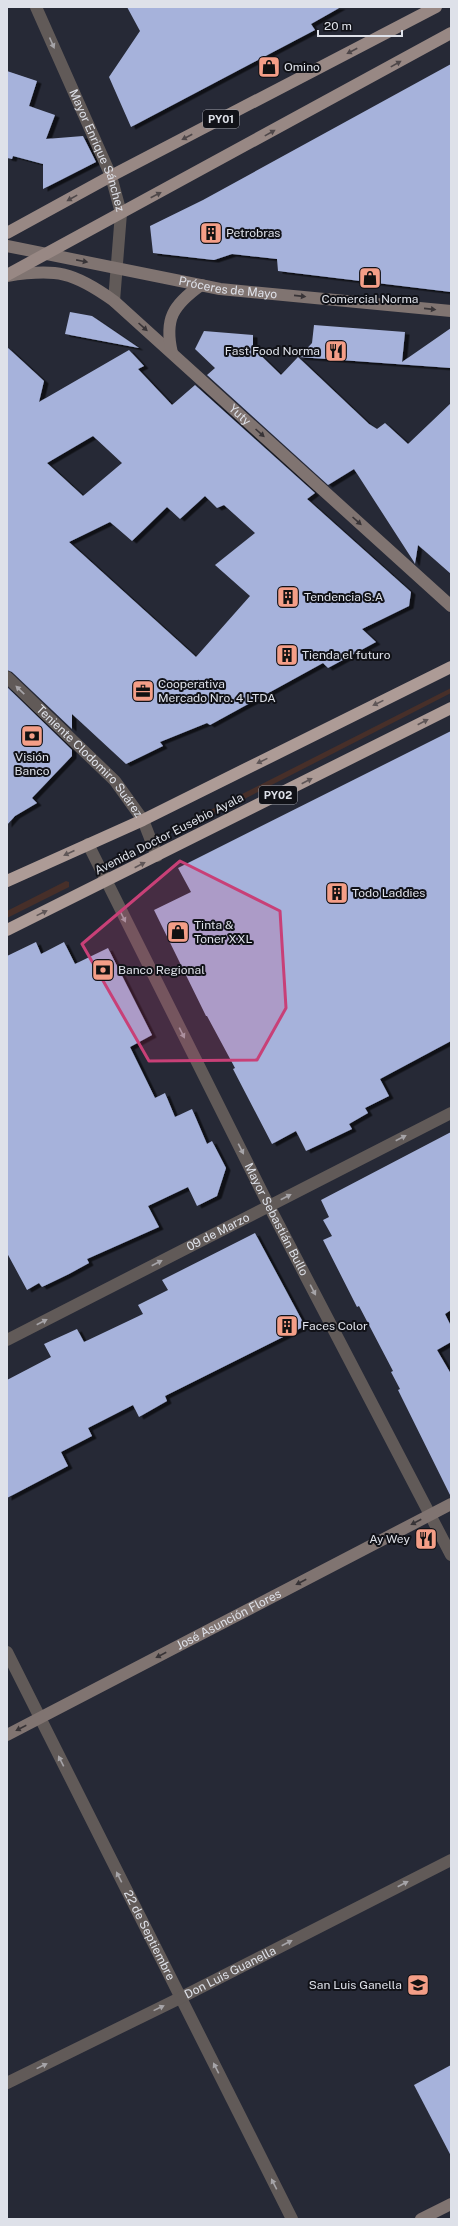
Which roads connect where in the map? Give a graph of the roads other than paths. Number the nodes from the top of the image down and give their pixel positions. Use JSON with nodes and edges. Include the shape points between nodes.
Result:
{"nodes":[{"id":1,"x":36,"y":7,"type":"edge"},
{"id":2,"x":436,"y":7,"type":"edge"},
{"id":3,"x":451,"y":33,"type":"edge"},
{"id":4,"x":111,"y":176,"type":"junction"},
{"id":5,"x":121,"y":213,"type":"junction"},
{"id":6,"x":7,"y":233,"type":"edge"},
{"id":7,"x":7,"y":246,"type":"edge"},
{"id":8,"x":44,"y":254,"type":"junction"},
{"id":9,"x":117,"y":268,"type":"junction"},
{"id":10,"x":7,"y":276,"type":"edge"},
{"id":11,"x":206,"y":286,"type":"junction"},
{"id":12,"x":114,"y":301,"type":"junction"},
{"id":13,"x":451,"y":311,"type":"edge"},
{"id":14,"x":172,"y":353,"type":"junction"},
{"id":15,"x":451,"y":606,"type":"edge"},
{"id":16,"x":451,"y":667,"type":"edge"},
{"id":17,"x":7,"y":677,"type":"edge"},
{"id":18,"x":451,"y":708,"type":"edge"},
{"id":19,"x":143,"y":820,"type":"junction"},
{"id":20,"x":88,"y":844,"type":"junction"},
{"id":21,"x":157,"y":856,"type":"junction"},
{"id":22,"x":7,"y":881,"type":"edge"},
{"id":23,"x":106,"y":882,"type":"junction"},
{"id":24,"x":7,"y":930,"type":"edge"},
{"id":25,"x":451,"y":1113,"type":"edge"},
{"id":26,"x":269,"y":1206,"type":"junction"},
{"id":27,"x":7,"y":1340,"type":"edge"},
{"id":28,"x":451,"y":1504,"type":"edge"},
{"id":29,"x":431,"y":1514,"type":"junction"},
{"id":30,"x":451,"y":1555,"type":"edge"},
{"id":31,"x":7,"y":1652,"type":"edge"},
{"id":32,"x":39,"y":1718,"type":"junction"},
{"id":33,"x":7,"y":1734,"type":"edge"},
{"id":34,"x":451,"y":1860,"type":"edge"},
{"id":35,"x":180,"y":1998,"type":"junction"},
{"id":36,"x":7,"y":2083,"type":"edge"},
{"id":37,"x":451,"y":2204,"type":"edge"},
{"id":38,"x":292,"y":2219,"type":"edge"},
{"id":39,"x":421,"y":2219,"type":"edge"}],
"edges":[{"from":1,"to":4,"type":"street","name":"Mayor Enrique Sánchez","one_way":true},
{"from":2,"to":4,"type":"main road","number":"PY01","one_way":true},
{"from":5,"to":3,"type":"main road","one_way":true},
{"from":4,"to":5,"type":"street","name":"Mayor Enrique Sánchez"},
{"from":4,"to":6,"type":"main road","number":"PY01","one_way":true},
{"from":5,"to":8,"type":"main road"},
{"from":5,"to":9,"type":"street","name":"Mayor Enrique Sánchez"},
{"from":7,"to":8,"type":"main road","name":"Próceres de Mayo"},
{"from":8,"to":9,"type":"main road","name":"Próceres de Mayo","one_way":true},
{"from":8,"to":10,"type":"main road"},
{"from":9,"to":11,"type":"main road","name":"Próceres de Mayo"},
{"from":9,"to":12,"type":"street","name":"Mayor Enrique Sánchez"},
{"from":10,"to":12,"type":"main road","name":"Yuty","via":[[42,271],[64,274],[80,279]]},
{"from":11,"to":13,"type":"main road","name":"Próceres de Mayo","one_way":true},
{"from":11,"to":14,"type":"main road","via":[[201,285],[191,292],[175,308],[170,318],[168,336]]},
{"from":12,"to":14,"type":"main road","name":"Yuty","one_way":true},
{"from":14,"to":15,"type":"main road","name":"Yuty","one_way":true},
{"from":16,"to":19,"type":"highway","name":"Avenida Doctor Eusebio Ayala","one_way":true},
{"from":19,"to":17,"type":"street","name":"Teniente Clodomiro Suárez","one_way":true,"via":[[115,781]]},
{"from":21,"to":18,"type":"highway","name":"Avenida Doctor Eusebio Ayala","number":"PY02","one_way":true},
{"from":19,"to":20,"type":"highway","name":"Avenida Doctor Eusebio Ayala"},
{"from":19,"to":21,"type":"street","name":"Teniente Clodomiro Suárez"},
{"from":20,"to":22,"type":"highway","name":"Avenida Doctor Eusebio Ayala","one_way":true},
{"from":20,"to":23,"type":"street"},
{"from":23,"to":21,"type":"highway","name":"Avenida Doctor Eusebio Ayala","number":"PY02","one_way":true},
{"from":24,"to":23,"type":"highway","name":"Avenida Doctor Eusebio Ayala","number":"PY02","one_way":true},
{"from":23,"to":26,"type":"street","name":"Mayor Sebastián Bullo","one_way":true},
{"from":26,"to":25,"type":"street","name":"09 de Marzo","one_way":true},
{"from":27,"to":26,"type":"street","name":"09 de Marzo","one_way":true},
{"from":26,"to":29,"type":"street","name":"Mayor Sebastián Bullo","one_way":true},
{"from":28,"to":29,"type":"main road","name":"José Asunción Flores"},
{"from":29,"to":30,"type":"street","name":"Mayor Sebastián Bullo"},
{"from":29,"to":32,"type":"main road","name":"José Asunción Flores","one_way":true},
{"from":31,"to":32,"type":"street","name":"22 de Septiembre"},
{"from":32,"to":33,"type":"main road","name":"José Asunción Flores","one_way":true},
{"from":35,"to":32,"type":"street","name":"22 de Septiembre","one_way":true},
{"from":35,"to":34,"type":"street","name":"Don Luis Guanella","one_way":true},
{"from":36,"to":35,"type":"street","name":"Don Luis Guanella","one_way":true},
{"from":38,"to":35,"type":"street","name":"22 de Septiembre","one_way":true},
{"from":37,"to":39,"type":"main road"}]}
